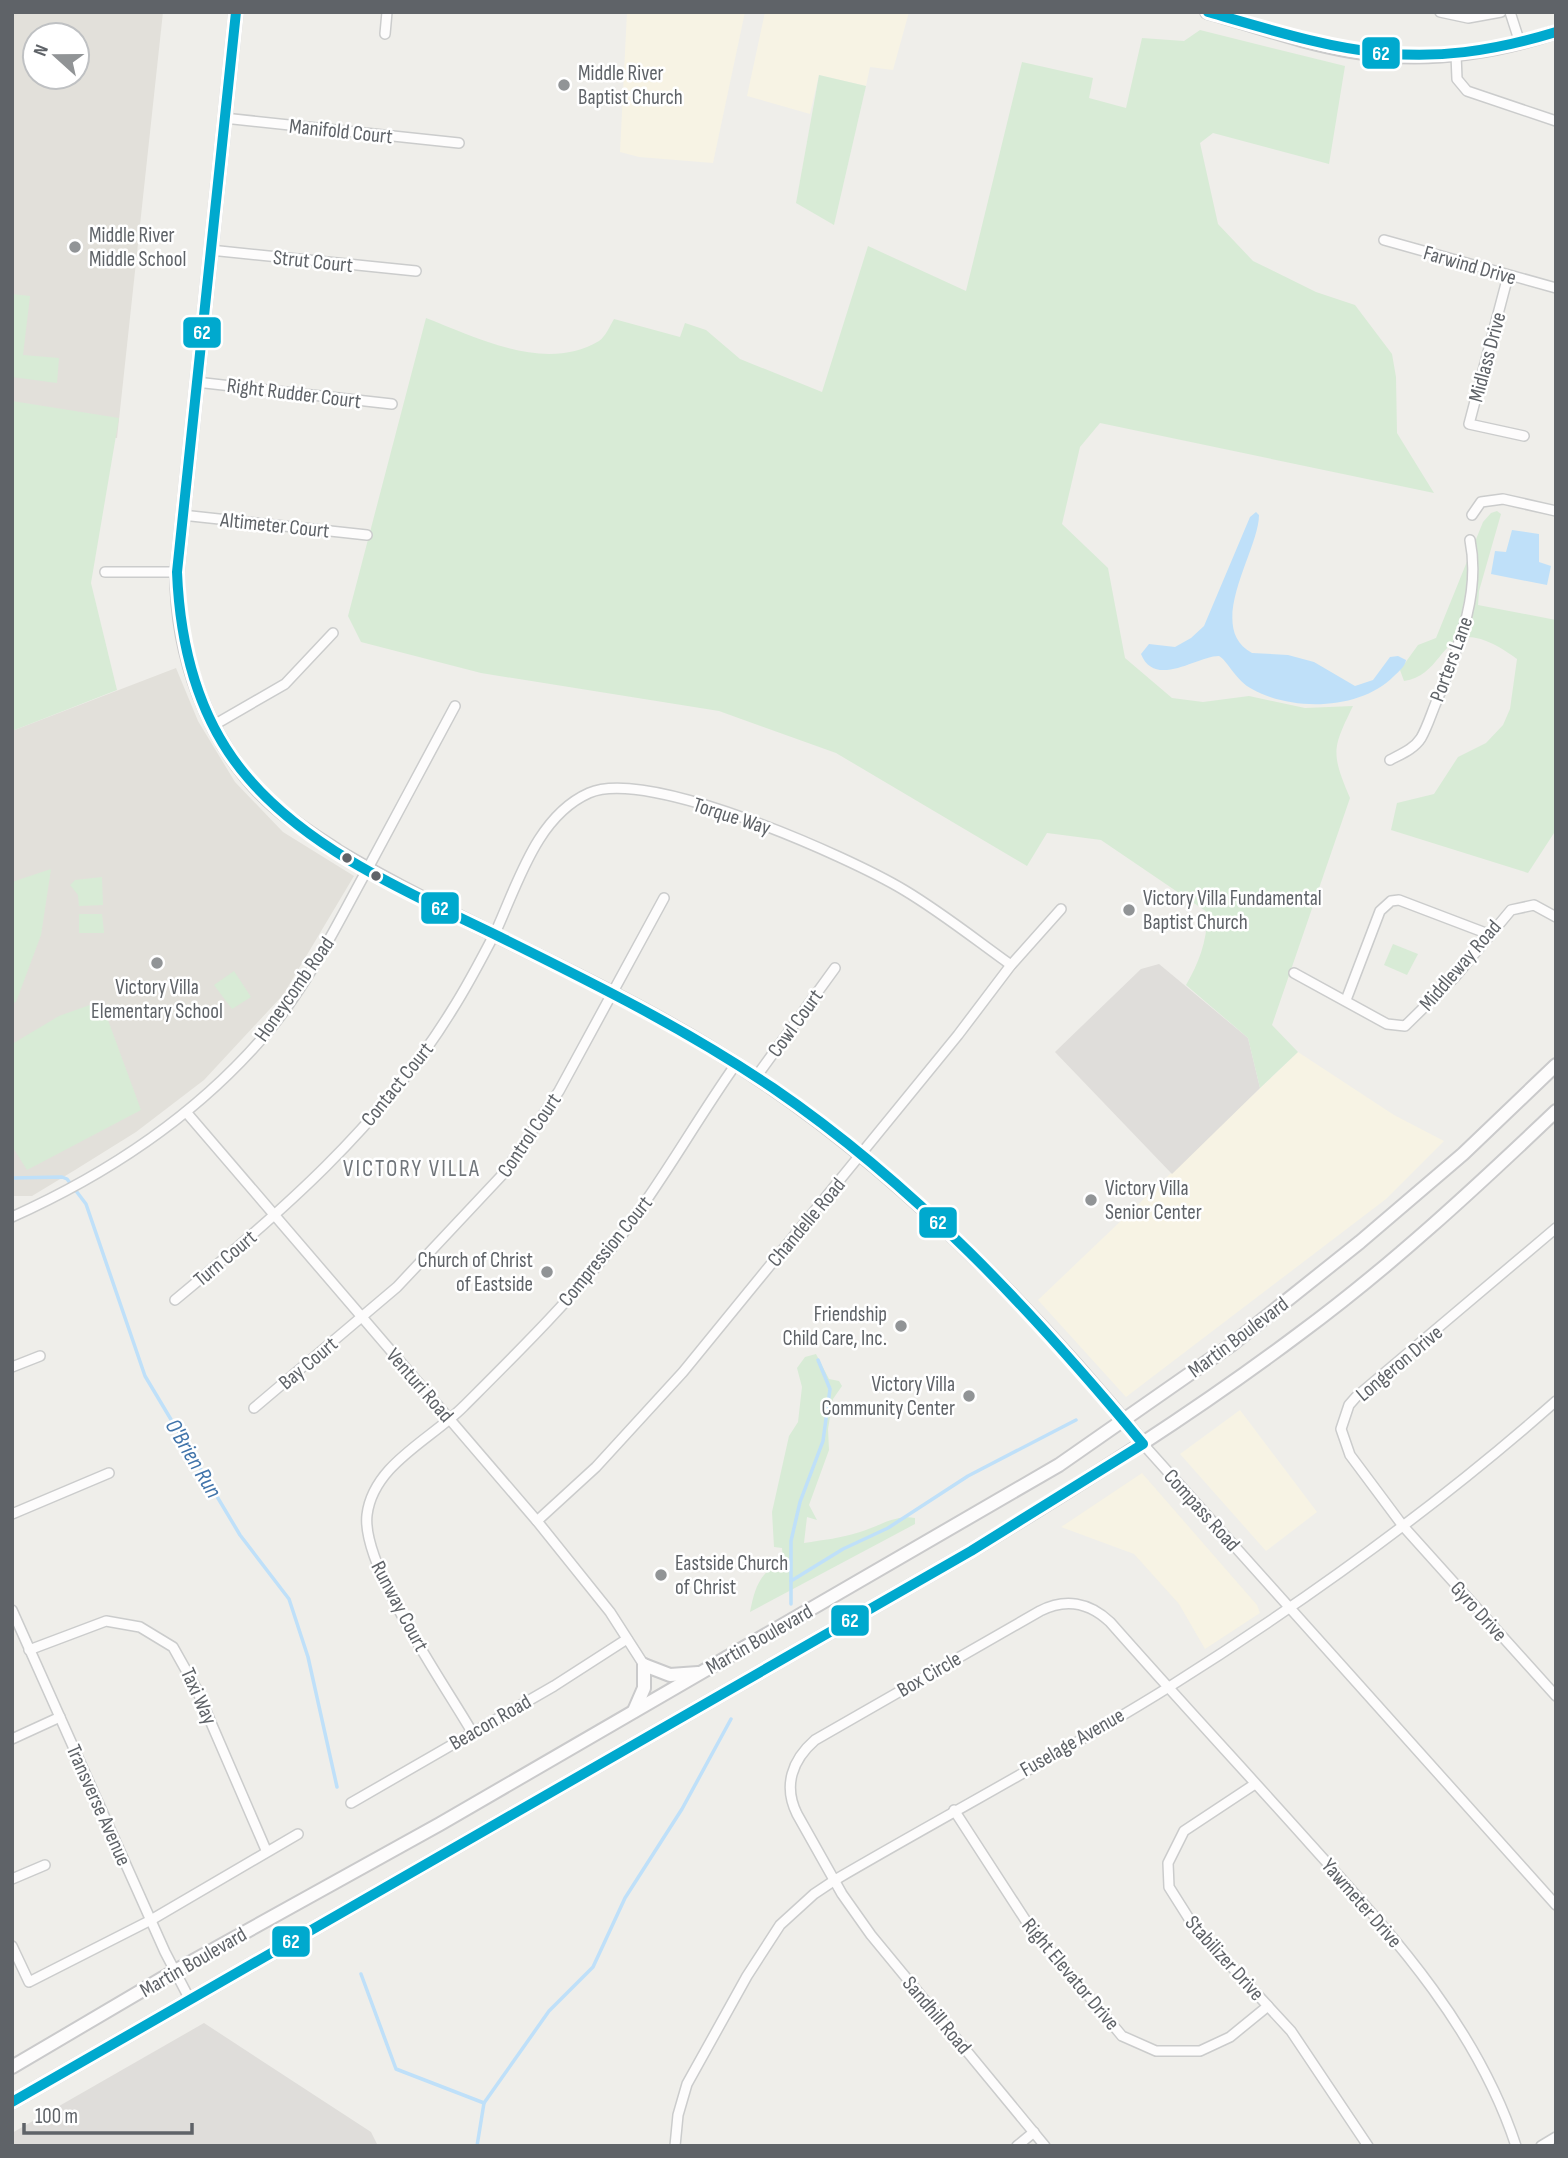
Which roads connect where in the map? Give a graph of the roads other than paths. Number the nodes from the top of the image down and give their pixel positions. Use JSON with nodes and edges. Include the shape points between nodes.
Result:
{"nodes":[{"id":1,"x":236,"y":12,"type":"edge"},
{"id":2,"x":387,"y":12,"type":"edge"},
{"id":3,"x":1207,"y":12,"type":"edge"},
{"id":4,"x":1440,"y":12,"type":"edge"},
{"id":5,"x":1500,"y":12,"type":"edge"},
{"id":6,"x":1510,"y":12,"type":"edge"},
{"id":7,"x":1556,"y":32,"type":"edge"},
{"id":8,"x":384,"y":34,"type":"dead end"},
{"id":9,"x":1520,"y":43,"type":"junction"},
{"id":10,"x":1456,"y":54,"type":"junction"},
{"id":11,"x":224,"y":118,"type":"junction"},
{"id":12,"x":1556,"y":121,"type":"edge"},
{"id":13,"x":459,"y":144,"type":"dead end"},
{"id":14,"x":1384,"y":240,"type":"dead end"},
{"id":15,"x":210,"y":250,"type":"junction"},
{"id":16,"x":416,"y":271,"type":"dead end"},
{"id":17,"x":1508,"y":276,"type":"junction"},
{"id":18,"x":1556,"y":288,"type":"edge"},
{"id":19,"x":196,"y":382,"type":"junction"},
{"id":20,"x":391,"y":404,"type":"dead end"},
{"id":21,"x":1524,"y":436,"type":"dead end"},
{"id":22,"x":1556,"y":511,"type":"edge"},
{"id":23,"x":182,"y":515,"type":"junction"},
{"id":24,"x":1472,"y":515,"type":"dead end"},
{"id":25,"x":367,"y":535,"type":"dead end"},
{"id":26,"x":1470,"y":540,"type":"dead end"},
{"id":27,"x":105,"y":572,"type":"dead end"},
{"id":28,"x":177,"y":572,"type":"junction"},
{"id":29,"x":333,"y":633,"type":"dead end"},
{"id":30,"x":455,"y":706,"type":"dead end"},
{"id":31,"x":214,"y":724,"type":"junction"},
{"id":32,"x":1390,"y":760,"type":"dead end"},
{"id":33,"x":367,"y":869,"type":"junction"},
{"id":34,"x":664,"y":898,"type":"dead end"},
{"id":35,"x":1061,"y":909,"type":"dead end"},
{"id":36,"x":1556,"y":917,"type":"edge"},
{"id":37,"x":495,"y":932,"type":"junction"},
{"id":38,"x":1491,"y":935,"type":"junction"},
{"id":39,"x":1011,"y":965,"type":"junction"},
{"id":40,"x":835,"y":968,"type":"dead end"},
{"id":41,"x":1294,"y":973,"type":"dead end"},
{"id":42,"x":611,"y":992,"type":"junction"},
{"id":43,"x":1346,"y":1000,"type":"junction"},
{"id":44,"x":736,"y":1064,"type":"junction"},
{"id":45,"x":1556,"y":1065,"type":"edge"},
{"id":46,"x":756,"y":1077,"type":"junction"},
{"id":47,"x":1556,"y":1111,"type":"edge"},
{"id":48,"x":186,"y":1112,"type":"junction"},
{"id":49,"x":860,"y":1157,"type":"junction"},
{"id":50,"x":12,"y":1217,"type":"edge"},
{"id":51,"x":275,"y":1217,"type":"junction"},
{"id":52,"x":1556,"y":1228,"type":"edge"},
{"id":53,"x":175,"y":1300,"type":"dead end"},
{"id":54,"x":362,"y":1318,"type":"junction"},
{"id":55,"x":40,"y":1356,"type":"dead end"},
{"id":56,"x":12,"y":1367,"type":"edge"},
{"id":57,"x":1556,"y":1401,"type":"edge"},
{"id":58,"x":254,"y":1408,"type":"dead end"},
{"id":59,"x":451,"y":1420,"type":"junction"},
{"id":60,"x":1124,"y":1420,"type":"junction"},
{"id":61,"x":1143,"y":1444,"type":"junction"},
{"id":62,"x":109,"y":1473,"type":"dead end"},
{"id":63,"x":12,"y":1514,"type":"edge"},
{"id":64,"x":537,"y":1521,"type":"junction"},
{"id":65,"x":1403,"y":1526,"type":"junction"},
{"id":66,"x":1289,"y":1607,"type":"junction"},
{"id":67,"x":12,"y":1610,"type":"edge"},
{"id":68,"x":627,"y":1639,"type":"junction"},
{"id":69,"x":29,"y":1650,"type":"junction"},
{"id":70,"x":644,"y":1665,"type":"junction"},
{"id":71,"x":702,"y":1673,"type":"junction"},
{"id":72,"x":1168,"y":1687,"type":"junction"},
{"id":73,"x":1556,"y":1696,"type":"edge"},
{"id":74,"x":633,"y":1712,"type":"junction"},
{"id":75,"x":60,"y":1717,"type":"junction"},
{"id":76,"x":472,"y":1732,"type":"junction"},
{"id":77,"x":12,"y":1740,"type":"edge"},
{"id":78,"x":1255,"y":1784,"type":"junction"},
{"id":79,"x":351,"y":1803,"type":"dead end"},
{"id":80,"x":954,"y":1810,"type":"junction"},
{"id":81,"x":298,"y":1834,"type":"dead end"},
{"id":82,"x":266,"y":1850,"type":"junction"},
{"id":83,"x":45,"y":1865,"type":"dead end"},
{"id":84,"x":12,"y":1879,"type":"edge"},
{"id":85,"x":835,"y":1880,"type":"junction"},
{"id":86,"x":1556,"y":1905,"type":"edge"},
{"id":87,"x":151,"y":1920,"type":"junction"},
{"id":88,"x":12,"y":1946,"type":"edge"},
{"id":89,"x":175,"y":1971,"type":"junction"},
{"id":90,"x":189,"y":1998,"type":"junction"},
{"id":91,"x":1268,"y":2006,"type":"junction"},
{"id":92,"x":12,"y":2067,"type":"edge"},
{"id":93,"x":12,"y":2102,"type":"edge"},
{"id":94,"x":1034,"y":2132,"type":"junction"},
{"id":95,"x":1556,"y":2137,"type":"edge"},
{"id":96,"x":676,"y":2146,"type":"edge"},
{"id":97,"x":1017,"y":2146,"type":"edge"},
{"id":98,"x":1045,"y":2146,"type":"edge"},
{"id":99,"x":1368,"y":2146,"type":"edge"},
{"id":100,"x":1516,"y":2146,"type":"edge"},
{"id":101,"x":1541,"y":2146,"type":"edge"}],
"edges":[{"from":1,"to":11,"type":"main road","name":"Compass Road"},
{"from":2,"to":8,"type":"street"},
{"from":3,"to":10,"type":"main road","via":[[1350,51]]},
{"from":4,"to":5,"type":"street","via":[[1468,18]]},
{"from":6,"to":9,"type":"street"},
{"from":7,"to":9,"type":"main road"},
{"from":9,"to":10,"type":"main road"},
{"from":10,"to":12,"type":"street","via":[[1457,79],[1467,91]]},
{"from":11,"to":13,"type":"street","name":"Manifold Court"},
{"from":11,"to":15,"type":"main road","name":"Compass Road"},
{"from":14,"to":17,"type":"street","name":"Farwind Drive"},
{"from":15,"to":16,"type":"street","name":"Strut Court"},
{"from":15,"to":19,"type":"main road","name":"Compass Road"},
{"from":17,"to":18,"type":"street","name":"Farwind Drive"},
{"from":17,"to":21,"type":"street","name":"Midlass Drive","via":[[1469,424]]},
{"from":19,"to":20,"type":"street","name":"Right Rudder Court"},
{"from":19,"to":23,"type":"main road","name":"Compass Road"},
{"from":22,"to":24,"type":"street","via":[[1493,499],[1481,502]]},
{"from":23,"to":25,"type":"street","name":"Altimeter Court"},
{"from":23,"to":28,"type":"main road","name":"Compass Road"},
{"from":26,"to":32,"type":"street","name":"Porters Lane","via":[[1475,564],[1473,591],[1454,654],[1420,739]]},
{"from":27,"to":28,"type":"street"},
{"from":28,"to":31,"type":"main road","name":"Compass Road","via":[[183,639]]},
{"from":29,"to":31,"type":"street","via":[[285,684]]},
{"from":30,"to":33,"type":"street","name":"Honeycomb Road"},
{"from":31,"to":33,"type":"main road","name":"Compass Road","via":[[267,799]]},
{"from":33,"to":37,"type":"main road","name":"Compass Road"},
{"from":33,"to":48,"type":"street","name":"Honeycomb Road","via":[[288,1006],[246,1055]]},
{"from":34,"to":42,"type":"street","name":"Control Court"},
{"from":35,"to":39,"type":"street","name":"Chandelle Road"},
{"from":36,"to":38,"type":"street","name":"Middleway Road","via":[[1534,905],[1518,906],[1503,916]]},
{"from":37,"to":39,"type":"street","name":"Torque Way","via":[[537,845],[559,815],[590,792],[637,789],[758,823],[820,847],[904,890]]},
{"from":37,"to":42,"type":"main road","name":"Compass Road"},
{"from":37,"to":51,"type":"street","name":"Contact Court","via":[[453,1009],[400,1085]]},
{"from":38,"to":43,"type":"street","name":"Middleway Road","via":[[1405,1026],[1387,1024]]},
{"from":38,"to":43,"type":"street","via":[[1399,900],[1391,901],[1380,911]]},
{"from":39,"to":49,"type":"street","name":"Chandelle Road"},
{"from":40,"to":46,"type":"street","name":"Cowl Court"},
{"from":41,"to":43,"type":"street"},
{"from":42,"to":44,"type":"main road","name":"Compass Road"},
{"from":42,"to":54,"type":"street","name":"Control Court","via":[[559,1091],[517,1157],[464,1218]]},
{"from":44,"to":46,"type":"main road","name":"Compass Road"},
{"from":44,"to":59,"type":"street","name":"Compression Court","via":[[618,1241]]},
{"from":45,"to":60,"type":"main road","name":"Martin Boulevard","via":[[1463,1154],[1360,1242],[1231,1345]]},
{"from":46,"to":49,"type":"main road","name":"Compass Road"},
{"from":47,"to":61,"type":"main road","name":"Martin Boulevard","via":[[1438,1219],[1302,1332]]},
{"from":48,"to":50,"type":"street","name":"Honeycomb Road","via":[[90,1179]]},
{"from":48,"to":51,"type":"street","name":"Venturi Road"},
{"from":49,"to":60,"type":"main road","name":"Compass Road","via":[[924,1211],[1011,1296]]},
{"from":49,"to":64,"type":"street","name":"Chandelle Road","via":[[646,1415]]},
{"from":51,"to":53,"type":"street","name":"Turn Court"},
{"from":51,"to":54,"type":"street","name":"Venturi Road"},
{"from":52,"to":65,"type":"street","name":"Longeron Drive","via":[[1349,1405],[1341,1429],[1350,1455]]},
{"from":54,"to":58,"type":"street","name":"Bay Court"},
{"from":54,"to":59,"type":"street","name":"Venturi Road"},
{"from":55,"to":56,"type":"street"},
{"from":57,"to":65,"type":"street","name":"Fuselage Avenue"},
{"from":59,"to":64,"type":"street","name":"Venturi Road"},
{"from":59,"to":76,"type":"street","name":"Runway Court","via":[[379,1481],[369,1504],[367,1536],[394,1601]]},
{"from":60,"to":61,"type":"main road","name":"Compass Road"},
{"from":60,"to":71,"type":"main road","name":"Martin Boulevard","via":[[1016,1491]]},
{"from":61,"to":66,"type":"street","name":"Compass Road"},
{"from":61,"to":90,"type":"main road","name":"Martin Boulevard","via":[[971,1551]]},
{"from":62,"to":63,"type":"street"},
{"from":64,"to":68,"type":"street","name":"Venturi Road"},
{"from":65,"to":66,"type":"street","name":"Fuselage Avenue"},
{"from":65,"to":73,"type":"street","name":"Gyro Drive"},
{"from":66,"to":72,"type":"street","name":"Fuselage Avenue"},
{"from":66,"to":86,"type":"street","name":"Compass Road"},
{"from":67,"to":69,"type":"street","name":"Transverse Avenue"},
{"from":68,"to":70,"type":"street","name":"Venturi Road"},
{"from":68,"to":76,"type":"street","name":"Beacon Road"},
{"from":69,"to":75,"type":"street","name":"Transverse Avenue"},
{"from":69,"to":82,"type":"street","name":"Taxi Way","via":[[106,1621],[140,1627],[173,1647],[196,1688]]},
{"from":70,"to":71,"type":"main road","via":[[670,1675]]},
{"from":70,"to":74,"type":"main road","via":[[644,1688]]},
{"from":71,"to":74,"type":"main road","name":"Martin Boulevard"},
{"from":72,"to":78,"type":"street","name":"Yawmeter Drive"},
{"from":72,"to":80,"type":"street","name":"Fuselage Avenue"},
{"from":72,"to":85,"type":"street","name":"Box Circle","via":[[1101,1614],[1082,1605],[1060,1603],[827,1733],[800,1756],[790,1790],[797,1814]]},
{"from":74,"to":89,"type":"main road","name":"Martin Boulevard"},
{"from":75,"to":77,"type":"street"},
{"from":75,"to":87,"type":"street","name":"Transverse Avenue"},
{"from":76,"to":79,"type":"street","name":"Beacon Road"},
{"from":78,"to":91,"type":"street","name":"Stabilizer Drive","via":[[1184,1831],[1171,1853],[1167,1875],[1181,1910]]},
{"from":78,"to":100,"type":"street","name":"Yawmeter Drive","via":[[1373,1914],[1435,1991],[1486,2071]]},
{"from":80,"to":85,"type":"street","name":"Fuselage Avenue"},
{"from":80,"to":91,"type":"street","name":"Right Elevator Drive","via":[[1032,1930],[1122,2036],[1171,2054],[1200,2051],[1230,2037]]},
{"from":81,"to":82,"type":"street"},
{"from":82,"to":87,"type":"street"},
{"from":83,"to":84,"type":"street"},
{"from":85,"to":94,"type":"street","name":"Sandhill Road","via":[[872,1936]]},
{"from":85,"to":96,"type":"street","name":"Fuselage Avenue","via":[[780,1925],[747,1976],[687,2084]]},
{"from":87,"to":88,"type":"street","via":[[29,1982]]},
{"from":87,"to":89,"type":"street","name":"Transverse Avenue"},
{"from":89,"to":90,"type":"street","name":"Transverse Avenue"},
{"from":89,"to":92,"type":"main road","name":"Martin Boulevard"},
{"from":90,"to":93,"type":"main road","name":"Martin Boulevard"},
{"from":91,"to":99,"type":"street","name":"Stabilizer Drive","via":[[1292,2031]]},
{"from":94,"to":97,"type":"street"},
{"from":94,"to":98,"type":"street","name":"Sandhill Road"},
{"from":95,"to":101,"type":"street"}]}
